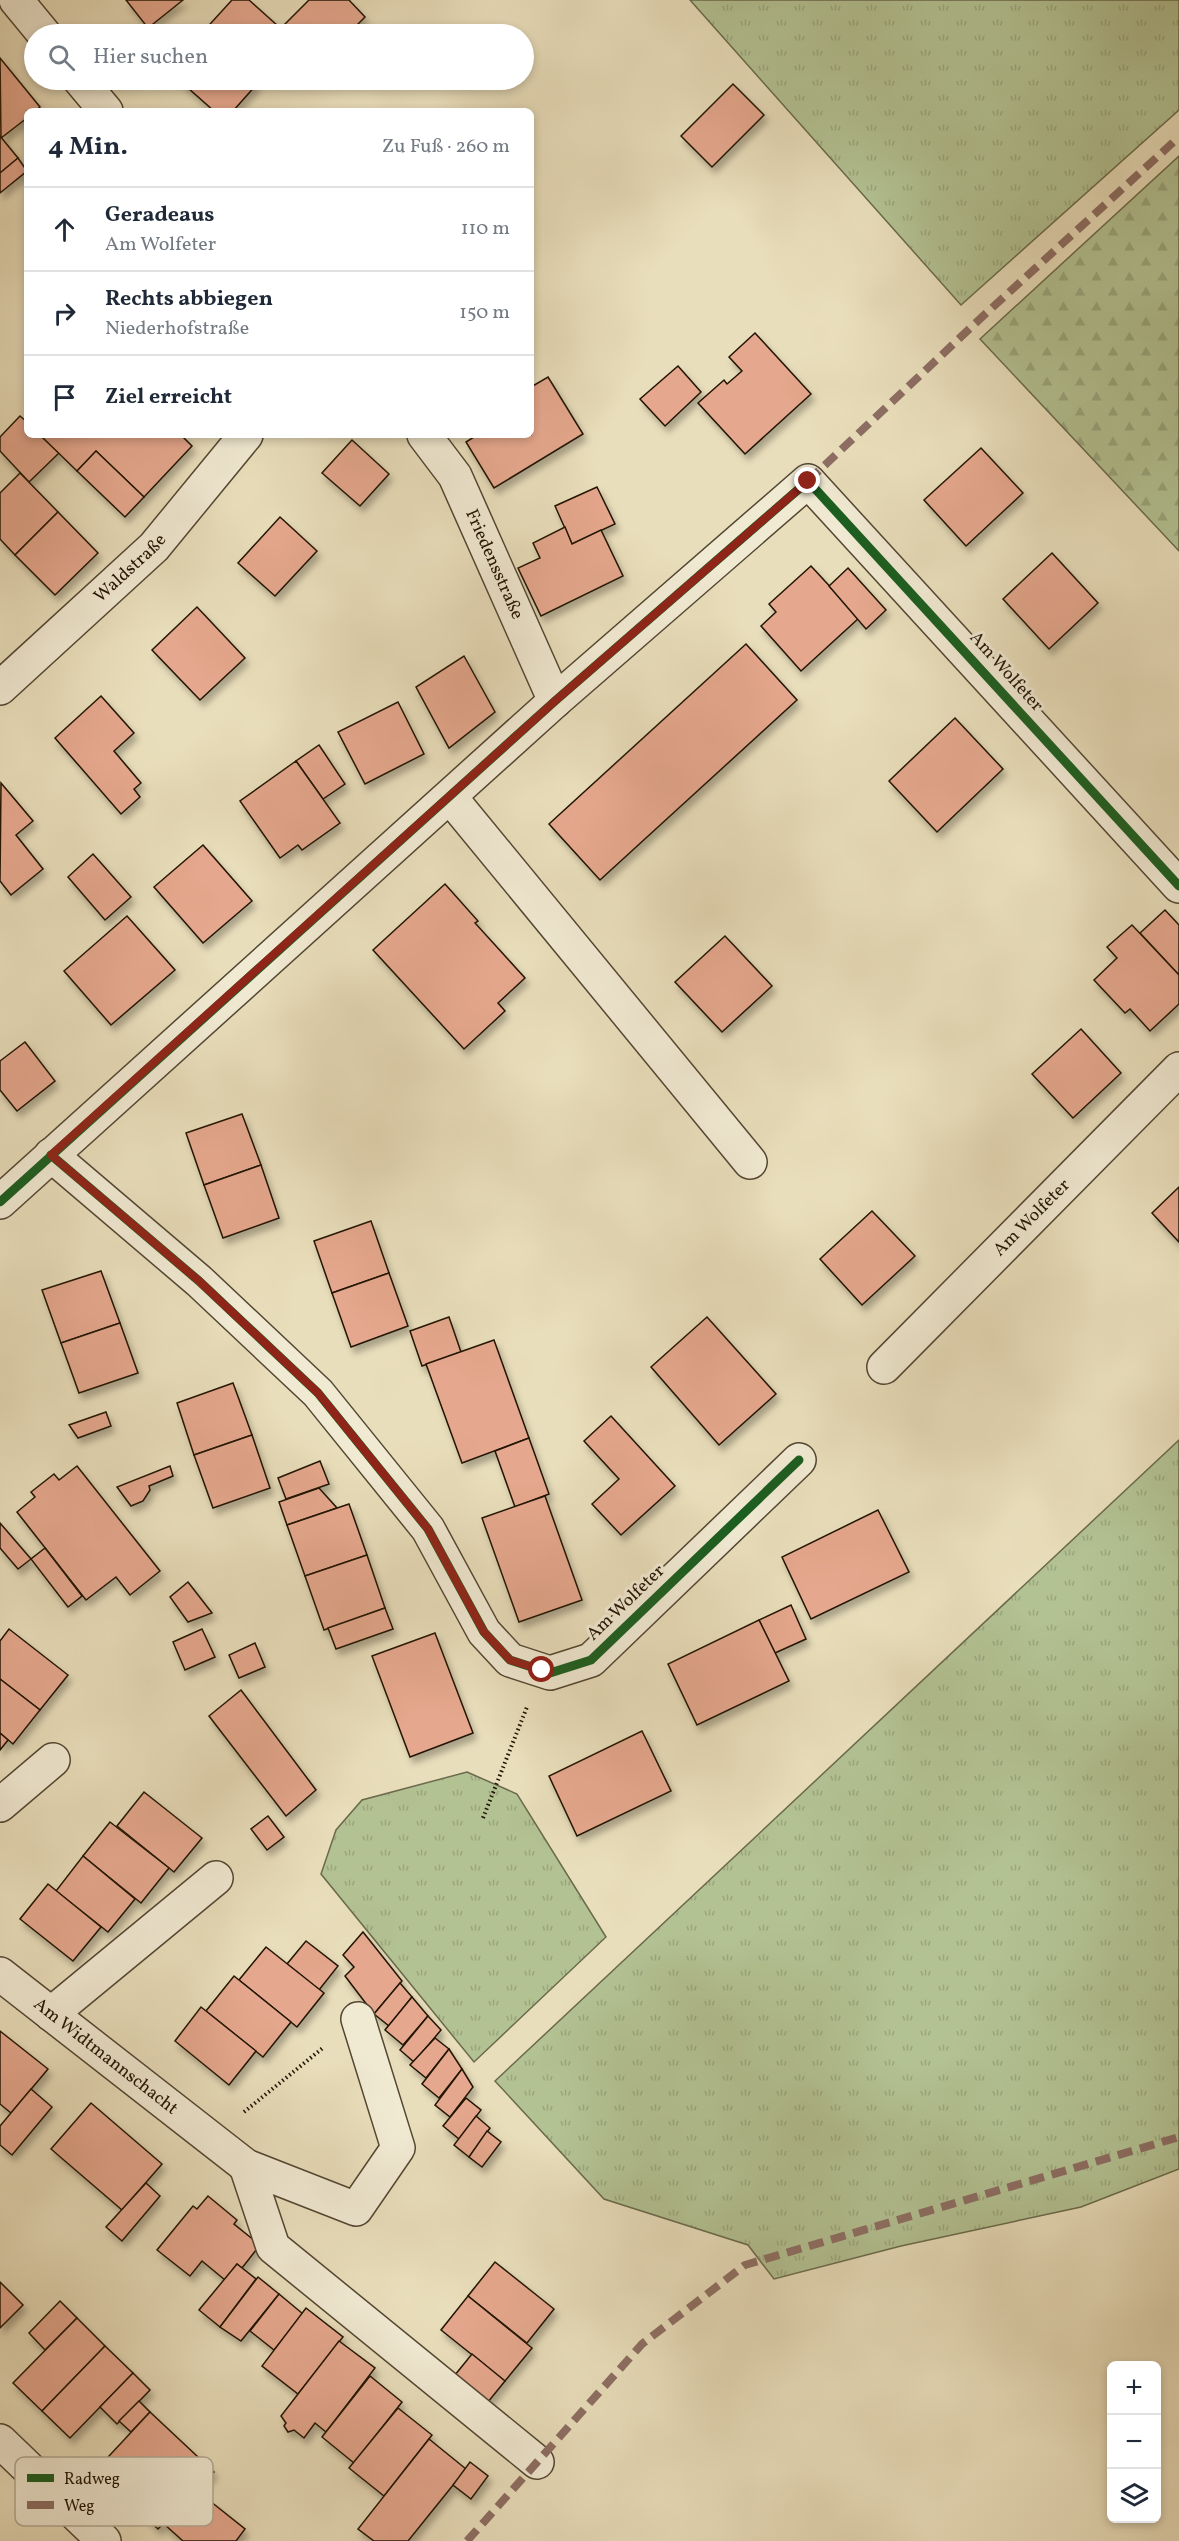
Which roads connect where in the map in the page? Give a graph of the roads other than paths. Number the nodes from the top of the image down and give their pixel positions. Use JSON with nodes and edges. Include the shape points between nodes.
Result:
{"nodes":[{"id":1,"x":16,"y":0,"type":"edge"},
{"id":2,"x":36,"y":24,"type":"edge"},
{"id":3,"x":88,"y":90,"type":"edge"},
{"id":4,"x":103,"y":108,"type":"edge"},
{"id":5,"x":244,"y":438,"type":"edge"},
{"id":6,"x":426,"y":438,"type":"edge"},
{"id":7,"x":0,"y":688,"type":"edge"},
{"id":8,"x":555,"y":701,"type":"junction"},
{"id":9,"x":450,"y":797,"type":"junction"},
{"id":10,"x":1179,"y":886,"type":"edge"},
{"id":11,"x":1179,"y":1070,"type":"edge"},
{"id":12,"x":51,"y":1155,"type":"junction"},
{"id":13,"x":750,"y":1162,"type":"dead end"},
{"id":14,"x":0,"y":1202,"type":"edge"},
{"id":15,"x":884,"y":1366,"type":"dead end"},
{"id":16,"x":799,"y":1460,"type":"dead end"},
{"id":17,"x":53,"y":1760,"type":"dead end"},
{"id":18,"x":0,"y":1805,"type":"edge"},
{"id":19,"x":216,"y":1878,"type":"dead end"},
{"id":20,"x":0,"y":1974,"type":"edge"},
{"id":21,"x":51,"y":2014,"type":"junction"},
{"id":22,"x":358,"y":2019,"type":"road end"},
{"id":23,"x":246,"y":2166,"type":"junction"},
{"id":24,"x":0,"y":2441,"type":"edge"},
{"id":25,"x":17,"y":2457,"type":"edge"},
{"id":26,"x":537,"y":2462,"type":"dead end"},
{"id":27,"x":88,"y":2526,"type":"edge"},
{"id":28,"x":104,"y":2541,"type":"edge"}],
"edges":[{"from":1,"to":2,"type":"street"},
{"from":3,"to":4,"type":"street"},
{"from":5,"to":7,"type":"street","name":"Waldstraße","via":[[154,547]]},
{"from":6,"to":8,"type":"street","name":"Friedensstraße","via":[[455,476]]},
{"from":8,"to":9,"type":"street"},
{"from":8,"to":10,"type":"street","name":"Am Wolfeter","via":[[808,481]]},
{"from":9,"to":12,"type":"street"},
{"from":9,"to":13,"type":"street"},
{"from":11,"to":15,"type":"street","name":"Am Wolfeter"},
{"from":12,"to":14,"type":"street"},
{"from":12,"to":16,"type":"street","name":"Am Wolfeter","via":[[199,1281],[318,1393],[428,1529],[484,1632],[510,1660],[550,1673],[591,1660]]},
{"from":17,"to":18,"type":"street"},
{"from":19,"to":21,"type":"street"},
{"from":20,"to":21,"type":"street","name":"Am Widtmannschacht"},
{"from":21,"to":23,"type":"street","name":"Am Widtmannschacht"},
{"from":22,"to":23,"type":"street","name":"Am Widtmannschacht","via":[[398,2148],[357,2209]]},
{"from":23,"to":26,"type":"street","via":[[273,2247]]},
{"from":24,"to":25,"type":"street"},
{"from":27,"to":28,"type":"street"}]}
